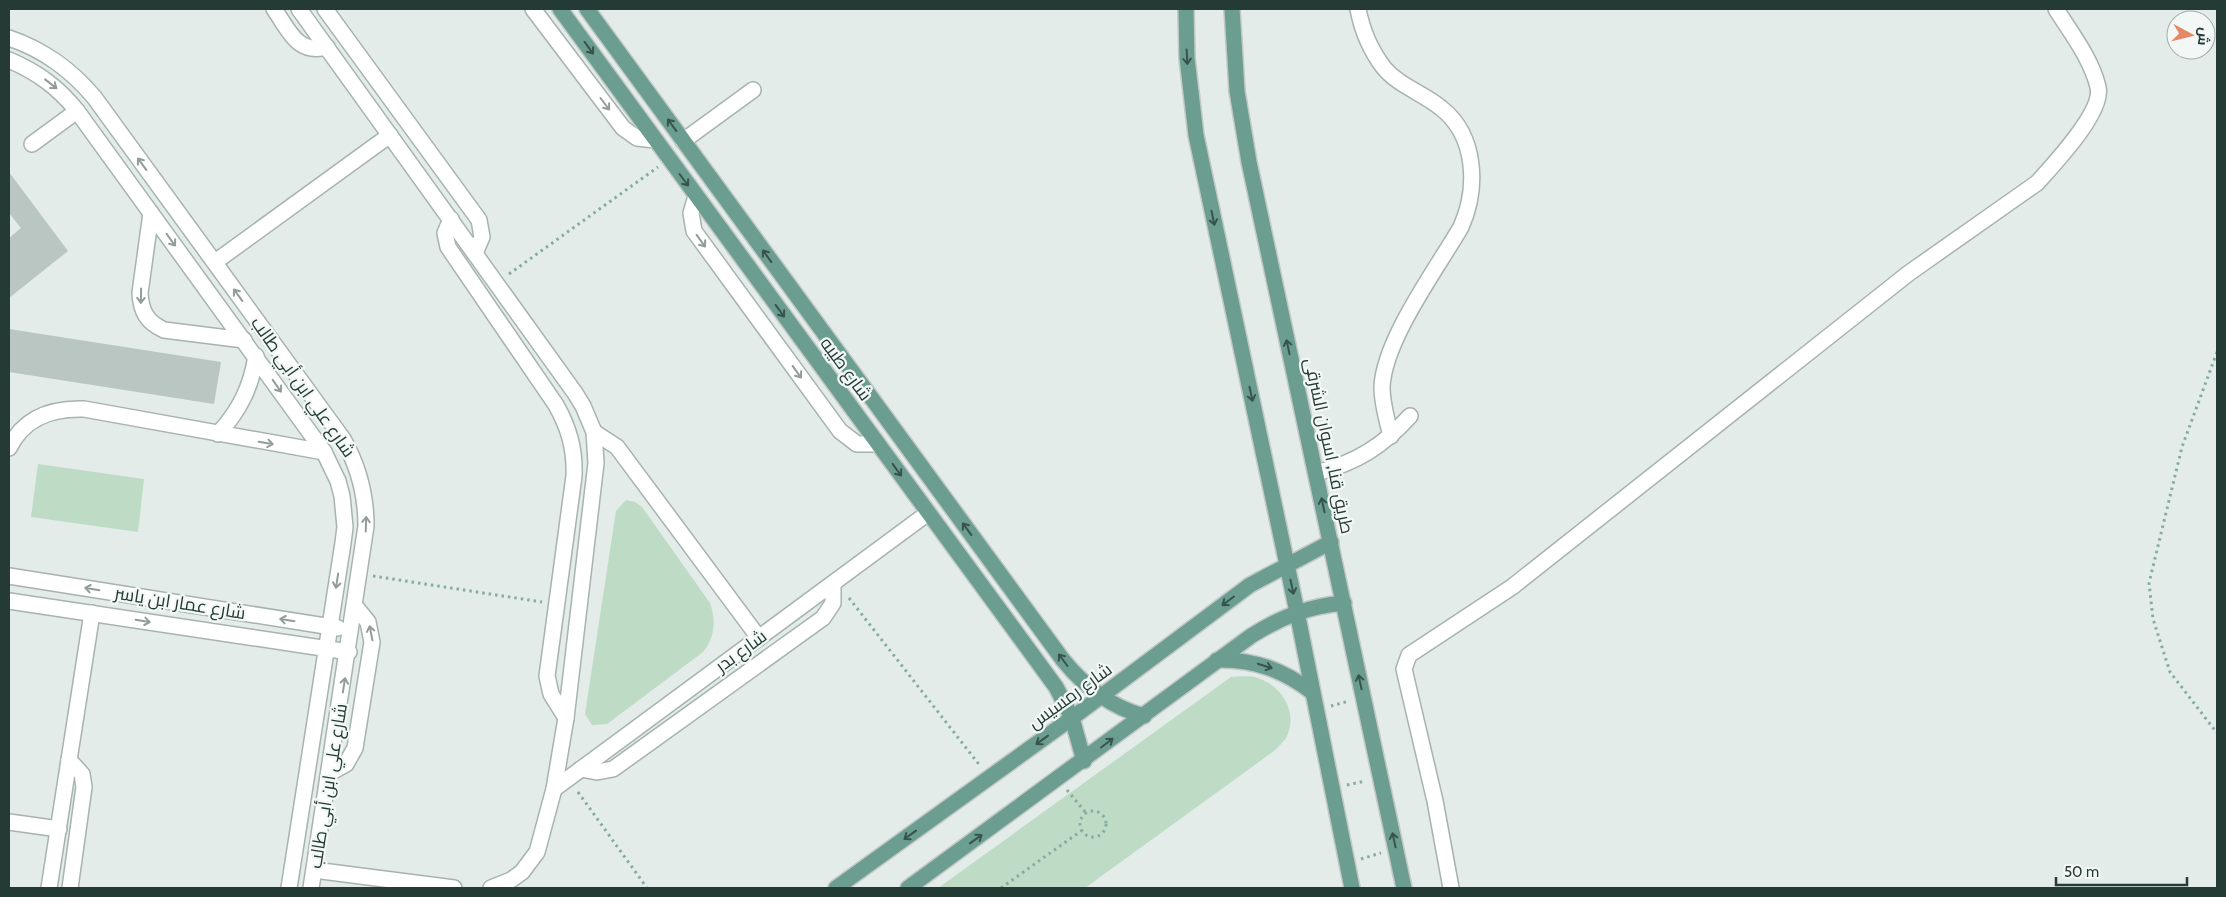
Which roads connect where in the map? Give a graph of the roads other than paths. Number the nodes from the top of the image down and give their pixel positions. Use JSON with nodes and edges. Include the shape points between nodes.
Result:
{"nodes":[{"id":1,"x":274,"y":9,"type":"edge"},
{"id":2,"x":299,"y":9,"type":"edge"},
{"id":3,"x":324,"y":9,"type":"edge"},
{"id":4,"x":534,"y":9,"type":"edge"},
{"id":5,"x":560,"y":9,"type":"edge"},
{"id":6,"x":587,"y":9,"type":"edge"},
{"id":7,"x":1186,"y":9,"type":"edge"},
{"id":8,"x":1232,"y":9,"type":"edge"},
{"id":9,"x":1358,"y":9,"type":"edge"},
{"id":10,"x":2056,"y":9,"type":"edge"},
{"id":11,"x":9,"y":38,"type":"edge"},
{"id":12,"x":328,"y":48,"type":"junction"},
{"id":13,"x":9,"y":60,"type":"edge"},
{"id":14,"x":753,"y":90,"type":"dead end"},
{"id":15,"x":77,"y":111,"type":"junction"},
{"id":16,"x":390,"y":135,"type":"junction"},
{"id":17,"x":655,"y":140,"type":"junction"},
{"id":18,"x":683,"y":141,"type":"junction"},
{"id":19,"x":32,"y":144,"type":"dead end"},
{"id":20,"x":667,"y":157,"type":"junction"},
{"id":21,"x":696,"y":196,"type":"junction"},
{"id":22,"x":151,"y":213,"type":"junction"},
{"id":23,"x":451,"y":219,"type":"junction"},
{"id":24,"x":475,"y":253,"type":"junction"},
{"id":25,"x":214,"y":262,"type":"junction"},
{"id":26,"x":244,"y":340,"type":"junction"},
{"id":27,"x":256,"y":356,"type":"junction"},
{"id":28,"x":1410,"y":416,"type":"dead end"},
{"id":29,"x":592,"y":425,"type":"junction"},
{"id":30,"x":568,"y":428,"type":"junction"},
{"id":31,"x":218,"y":434,"type":"junction"},
{"id":32,"x":1391,"y":436,"type":"junction"},
{"id":33,"x":878,"y":444,"type":"junction"},
{"id":34,"x":9,"y":448,"type":"edge"},
{"id":35,"x":324,"y":452,"type":"junction"},
{"id":36,"x":1316,"y":473,"type":"junction"},
{"id":37,"x":928,"y":513,"type":"junction"},
{"id":38,"x":1331,"y":542,"type":"junction"},
{"id":39,"x":1287,"y":564,"type":"junction"},
{"id":40,"x":9,"y":576,"type":"edge"},
{"id":41,"x":835,"y":583,"type":"junction"},
{"id":42,"x":9,"y":600,"type":"edge"},
{"id":43,"x":1344,"y":603,"type":"junction"},
{"id":44,"x":356,"y":606,"type":"junction"},
{"id":45,"x":1297,"y":612,"type":"junction"},
{"id":46,"x":92,"y":613,"type":"junction"},
{"id":47,"x":330,"y":626,"type":"junction"},
{"id":48,"x":352,"y":630,"type":"junction"},
{"id":49,"x":759,"y":638,"type":"junction"},
{"id":50,"x":326,"y":649,"type":"junction"},
{"id":51,"x":349,"y":652,"type":"junction"},
{"id":52,"x":1217,"y":660,"type":"junction"},
{"id":53,"x":1312,"y":692,"type":"junction"},
{"id":54,"x":1100,"y":697,"type":"junction"},
{"id":55,"x":1144,"y":716,"type":"junction"},
{"id":56,"x":566,"y":718,"type":"junction"},
{"id":57,"x":1072,"y":718,"type":"junction"},
{"id":58,"x":68,"y":760,"type":"junction"},
{"id":59,"x":1084,"y":761,"type":"junction"},
{"id":60,"x":581,"y":769,"type":"junction"},
{"id":61,"x":330,"y":773,"type":"junction"},
{"id":62,"x":554,"y":789,"type":"junction"},
{"id":63,"x":9,"y":822,"type":"edge"},
{"id":64,"x":58,"y":830,"type":"junction"},
{"id":65,"x":314,"y":870,"type":"junction"},
{"id":66,"x":49,"y":888,"type":"edge"},
{"id":67,"x":70,"y":888,"type":"edge"},
{"id":68,"x":289,"y":888,"type":"edge"},
{"id":69,"x":311,"y":888,"type":"edge"},
{"id":70,"x":454,"y":888,"type":"edge"},
{"id":71,"x":492,"y":888,"type":"edge"},
{"id":72,"x":836,"y":888,"type":"edge"},
{"id":73,"x":908,"y":888,"type":"edge"},
{"id":74,"x":1352,"y":888,"type":"edge"},
{"id":75,"x":1404,"y":888,"type":"edge"},
{"id":76,"x":1451,"y":888,"type":"edge"}],
"edges":[{"from":1,"to":12,"type":"street","via":[[301,45],[311,49]]},
{"from":2,"to":12,"type":"street"},
{"from":3,"to":24,"type":"street","via":[[479,220],[482,237]]},
{"from":4,"to":17,"type":"street","one_way":true,"via":[[623,128],[638,138]]},
{"from":5,"to":17,"type":"main road","name":"شارع طيبه","one_way":true},
{"from":18,"to":6,"type":"main road","name":"شارع طيبه","one_way":true},
{"from":7,"to":39,"type":"main road","one_way":true,"via":[[1187,58],[1196,135]]},
{"from":36,"to":8,"type":"main road","name":"طريق قنا, اسوان الشرقى","one_way":true,"via":[[1242,127],[1234,64]]},
{"from":9,"to":32,"type":"street","via":[[1376,57],[1395,79],[1433,102],[1452,120],[1468,150],[1472,169],[1471,199],[1461,227],[1394,338],[1386,362],[1382,387],[1384,412]]},
{"from":10,"to":76,"type":"street","via":[[2087,59],[2099,88],[2098,100],[2092,114],[2037,183],[1910,273],[1512,587],[1408,654],[1404,669]]},
{"from":25,"to":11,"type":"street","name":"شارع علي ابن أبي طالب","one_way":true,"via":[[79,80],[43,52]]},
{"from":12,"to":16,"type":"street"},
{"from":13,"to":15,"type":"street","name":"شارع علي ابن أبي طالب","one_way":true,"via":[[51,83]]},
{"from":14,"to":18,"type":"street"},
{"from":15,"to":19,"type":"street"},
{"from":15,"to":22,"type":"street","name":"شارع علي ابن أبي طالب"},
{"from":16,"to":23,"type":"street"},
{"from":16,"to":25,"type":"street"},
{"from":17,"to":20,"type":"main road","name":"شارع طيبه"},
{"from":18,"to":20,"type":"main road"},
{"from":54,"to":18,"type":"main road","name":"شارع طيبه","one_way":true,"via":[[1063,660]]},
{"from":20,"to":21,"type":"main road","name":"شارع طيبه","one_way":true},
{"from":21,"to":33,"type":"main road","name":"شارع طيبه","one_way":true},
{"from":21,"to":33,"type":"street","one_way":true,"via":[[691,213],[694,230],[840,431],[850,441]]},
{"from":22,"to":26,"type":"street","name":"شارع علي ابن أبي طالب","one_way":true},
{"from":22,"to":26,"type":"street","one_way":true,"via":[[140,293],[140,305],[145,316],[164,330]]},
{"from":23,"to":24,"type":"street"},
{"from":23,"to":30,"type":"street","via":[[445,233],[448,247],[556,405]]},
{"from":24,"to":29,"type":"street","via":[[575,393]]},
{"from":44,"to":25,"type":"street","name":"شارع علي ابن أبي طالب","one_way":true,"via":[[366,508],[362,481],[352,455]]},
{"from":26,"to":27,"type":"street","name":"شارع علي ابن أبي طالب"},
{"from":27,"to":31,"type":"street","via":[[248,390]]},
{"from":27,"to":35,"type":"street","name":"شارع علي ابن أبي طالب","one_way":true},
{"from":28,"to":32,"type":"street"},
{"from":29,"to":30,"type":"street"},
{"from":29,"to":49,"type":"street","via":[[623,455]]},
{"from":29,"to":56,"type":"street","via":[[595,478]]},
{"from":30,"to":56,"type":"street","via":[[574,451],[574,476],[547,676],[551,694]]},
{"from":31,"to":34,"type":"street","via":[[84,409],[62,409],[41,415],[22,428]]},
{"from":31,"to":35,"type":"street","one_way":true},
{"from":32,"to":36,"type":"street","via":[[1356,460]]},
{"from":33,"to":37,"type":"main road","name":"شارع طيبه","one_way":true},
{"from":35,"to":47,"type":"street","name":"شارع علي ابن أبي طالب","one_way":true,"via":[[338,481],[345,512]]},
{"from":38,"to":36,"type":"main road","name":"طريق قنا, اسوان الشرقى","one_way":true},
{"from":37,"to":41,"type":"street","name":"شارع بدر"},
{"from":37,"to":57,"type":"main road","name":"شارع طيبه","via":[[1056,687]]},
{"from":38,"to":39,"type":"main road","name":"شارع رمسيس"},
{"from":38,"to":43,"type":"main road","name":"طريق قنا, اسوان الشرقى"},
{"from":39,"to":45,"type":"main road","one_way":true},
{"from":39,"to":54,"type":"main road","name":"شارع رمسيس","one_way":true,"via":[[1242,590]]},
{"from":47,"to":40,"type":"street","name":"شارع عمار ابن ياسر","one_way":true},
{"from":41,"to":49,"type":"street","name":"شارع بدر"},
{"from":41,"to":60,"type":"street","via":[[833,603],[823,618],[613,769],[597,772]]},
{"from":42,"to":46,"type":"street","name":"شارع عمار ابن ياسر"},
{"from":43,"to":45,"type":"main road"},
{"from":75,"to":43,"type":"main road","name":"طريق قنا, اسوان الشرقى","one_way":true},
{"from":44,"to":48,"type":"street","name":"شارع علي ابن أبي طالب"},
{"from":61,"to":44,"type":"street","one_way":true,"via":[[346,764],[355,748],[372,642],[368,622]]},
{"from":45,"to":52,"type":"main road","via":[[1266,626]]},
{"from":45,"to":53,"type":"main road"},
{"from":46,"to":50,"type":"street","name":"شارع عمار ابن ياسر","one_way":true},
{"from":46,"to":58,"type":"street"},
{"from":47,"to":48,"type":"street","name":"شارع عمار ابن ياسر"},
{"from":47,"to":50,"type":"street","name":"شارع علي ابن أبي طالب"},
{"from":48,"to":51,"type":"street","name":"شارع علي ابن أبي طالب"},
{"from":49,"to":60,"type":"street","name":"شارع بدر"},
{"from":50,"to":51,"type":"street","name":"شارع عمار ابن ياسر"},
{"from":50,"to":68,"type":"street","name":"شارع علي ابن أبي طالب"},
{"from":61,"to":51,"type":"street","name":"شارع علي ابن أبي طالب","one_way":true},
{"from":52,"to":53,"type":"main road","one_way":true,"via":[[1244,661],[1268,667]]},
{"from":52,"to":55,"type":"main road"},
{"from":53,"to":74,"type":"main road"},
{"from":54,"to":55,"type":"main road","name":"شارع طيبه"},
{"from":54,"to":57,"type":"main road","name":"شارع رمسيس"},
{"from":59,"to":55,"type":"main road","one_way":true},
{"from":56,"to":62,"type":"street"},
{"from":57,"to":59,"type":"main road","name":"شارع طيبه"},
{"from":57,"to":72,"type":"main road","name":"شارع رمسيس","one_way":true},
{"from":58,"to":64,"type":"street"},
{"from":58,"to":67,"type":"street","via":[[82,774],[84,787]]},
{"from":73,"to":59,"type":"main road","one_way":true},
{"from":60,"to":62,"type":"street","name":"شارع بدر"},
{"from":61,"to":65,"type":"street","name":"شارع علي ابن أبي طالب"},
{"from":62,"to":71,"type":"street","via":[[542,838],[531,862],[511,880]]},
{"from":63,"to":64,"type":"street"},
{"from":64,"to":66,"type":"street"},
{"from":65,"to":69,"type":"street","name":"شارع علي ابن أبي طالب"},
{"from":65,"to":70,"type":"street"}]}
